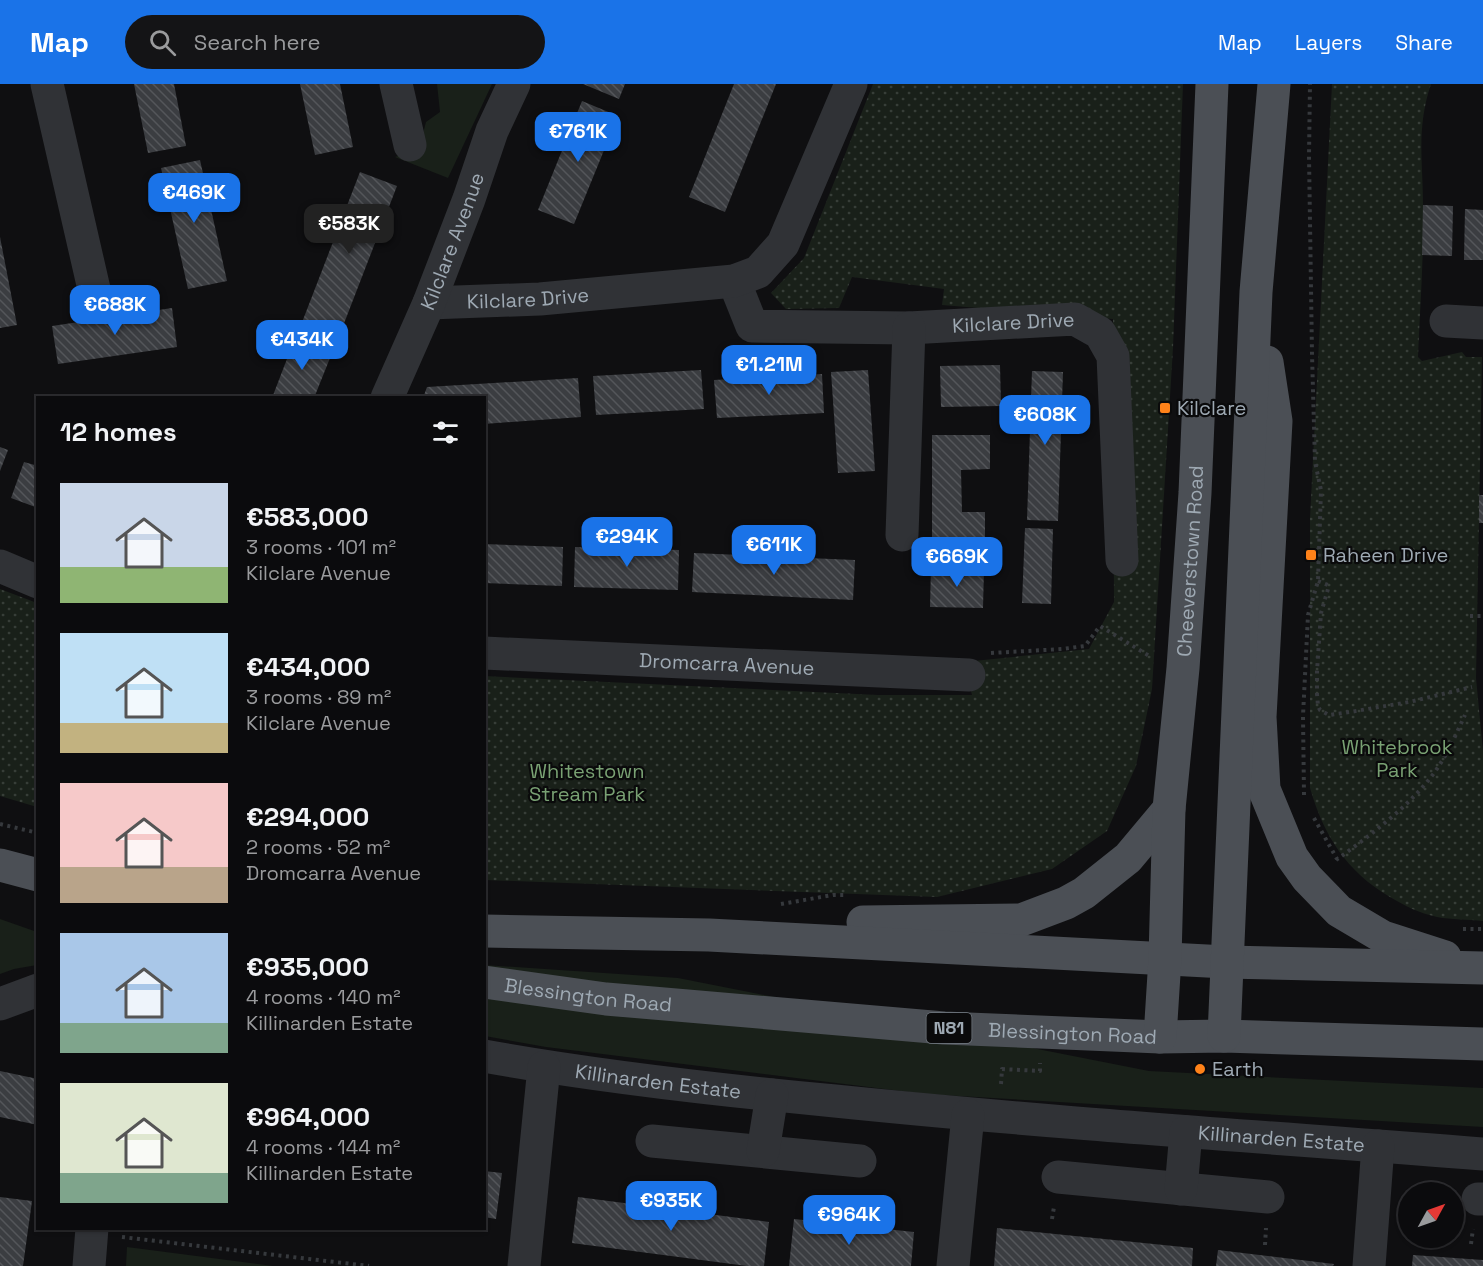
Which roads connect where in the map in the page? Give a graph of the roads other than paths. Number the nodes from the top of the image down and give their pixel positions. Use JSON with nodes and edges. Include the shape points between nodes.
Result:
{"nodes":[{"id":1,"x":47,"y":84,"type":"edge"},
{"id":2,"x":396,"y":84,"type":"edge"},
{"id":3,"x":514,"y":84,"type":"edge"},
{"id":4,"x":851,"y":84,"type":"edge"},
{"id":5,"x":1212,"y":84,"type":"edge"},
{"id":6,"x":1274,"y":84,"type":"edge"},
{"id":7,"x":410,"y":145,"type":"dead end"},
{"id":8,"x":734,"y":281,"type":"junction"},
{"id":9,"x":94,"y":289,"type":"dead end"},
{"id":10,"x":1256,"y":292,"type":"junction"},
{"id":11,"x":429,"y":303,"type":"junction"},
{"id":12,"x":1446,"y":321,"type":"dead end"},
{"id":13,"x":1483,"y":323,"type":"edge"},
{"id":14,"x":909,"y":328,"type":"junction"},
{"id":15,"x":388,"y":396,"type":"edge"},
{"id":16,"x":902,"y":535,"type":"dead end"},
{"id":17,"x":1122,"y":560,"type":"dead end"},
{"id":18,"x":0,"y":566,"type":"edge"},
{"id":19,"x":36,"y":581,"type":"edge"},
{"id":20,"x":486,"y":653,"type":"edge"},
{"id":21,"x":978,"y":664,"type":"road end"},
{"id":22,"x":1169,"y":808,"type":"junction"},
{"id":23,"x":0,"y":865,"type":"edge"},
{"id":24,"x":36,"y":874,"type":"edge"},
{"id":25,"x":486,"y":931,"type":"edge"},
{"id":26,"x":709,"y":935,"type":"junction"},
{"id":27,"x":1165,"y":958,"type":"junction"},
{"id":28,"x":1226,"y":962,"type":"junction"},
{"id":29,"x":1482,"y":968,"type":"edge"},
{"id":30,"x":486,"y":982,"type":"edge"},
{"id":31,"x":36,"y":991,"type":"edge"},
{"id":32,"x":0,"y":1004,"type":"edge"},
{"id":33,"x":1224,"y":1036,"type":"junction"},
{"id":34,"x":1160,"y":1037,"type":"junction"},
{"id":35,"x":1483,"y":1044,"type":"edge"},
{"id":36,"x":486,"y":1056,"type":"edge"},
{"id":37,"x":544,"y":1067,"type":"junction"},
{"id":38,"x":772,"y":1095,"type":"junction"},
{"id":39,"x":983,"y":1117,"type":"junction"},
{"id":40,"x":1186,"y":1132,"type":"junction"},
{"id":41,"x":652,"y":1141,"type":"dead end"},
{"id":42,"x":1378,"y":1146,"type":"junction"},
{"id":43,"x":763,"y":1151,"type":"junction"},
{"id":44,"x":1483,"y":1154,"type":"edge"},
{"id":45,"x":860,"y":1161,"type":"dead end"},
{"id":46,"x":1058,"y":1177,"type":"dead end"},
{"id":47,"x":1181,"y":1189,"type":"junction"},
{"id":48,"x":1268,"y":1197,"type":"dead end"},
{"id":49,"x":104,"y":1232,"type":"edge"},
{"id":50,"x":89,"y":1266,"type":"edge"},
{"id":51,"x":524,"y":1266,"type":"edge"},
{"id":52,"x":953,"y":1266,"type":"edge"},
{"id":53,"x":1369,"y":1266,"type":"edge"}],
"edges":[{"from":1,"to":9,"type":"street"},
{"from":2,"to":7,"type":"street"},
{"from":3,"to":11,"type":"street","name":"Kilclare Avenue","via":[[492,131]]},
{"from":4,"to":8,"type":"street","name":"Kilclare Drive","via":[[783,244],[758,272]]},
{"from":5,"to":22,"type":"main road","name":"Cheeverstown Road","via":[[1195,493]]},
{"from":6,"to":10,"type":"main road"},
{"from":8,"to":11,"type":"street","name":"Kilclare Drive","via":[[540,299]]},
{"from":8,"to":14,"type":"street","name":"Kilclare Drive","via":[[752,326]]},
{"from":10,"to":28,"type":"main road"},
{"from":10,"to":29,"type":"main road","via":[[1276,421],[1260,717],[1264,789],[1292,857],[1340,911],[1383,937]]},
{"from":11,"to":15,"type":"street","name":"Kilclare Avenue"},
{"from":12,"to":13,"type":"street"},
{"from":14,"to":16,"type":"street"},
{"from":14,"to":17,"type":"street","name":"Kilclare Drive","via":[[1075,319],[1100,333],[1113,356]]},
{"from":18,"to":19,"type":"street"},
{"from":20,"to":21,"type":"street","name":"Dromcarra Avenue"},
{"from":22,"to":26,"type":"main road","via":[[1128,858],[1084,893],[1021,920],[838,922]]},
{"from":22,"to":27,"type":"main road","name":"Cheeverstown Road"},
{"from":23,"to":24,"type":"main road"},
{"from":25,"to":26,"type":"main road"},
{"from":26,"to":27,"type":"main road"},
{"from":27,"to":28,"type":"main road"},
{"from":27,"to":34,"type":"main road","name":"Cheeverstown Road"},
{"from":28,"to":29,"type":"main road"},
{"from":28,"to":33,"type":"main road"},
{"from":30,"to":34,"type":"main road","name":"Blessington Road","number":"N81","via":[[737,1012],[944,1028]]},
{"from":31,"to":32,"type":"street"},
{"from":33,"to":34,"type":"main road","name":"Blessington Road","number":"N81"},
{"from":33,"to":35,"type":"main road","name":"Blessington Road","number":"N81"},
{"from":36,"to":37,"type":"street","name":"Killinarden Estate"},
{"from":37,"to":38,"type":"street","name":"Killinarden Estate"},
{"from":37,"to":51,"type":"street"},
{"from":38,"to":39,"type":"street","name":"Killinarden Estate"},
{"from":38,"to":43,"type":"street"},
{"from":39,"to":40,"type":"street","name":"Killinarden Estate"},
{"from":39,"to":52,"type":"street"},
{"from":40,"to":42,"type":"street","name":"Killinarden Estate"},
{"from":40,"to":47,"type":"street","name":"Killinarden Estate"},
{"from":41,"to":43,"type":"street"},
{"from":42,"to":44,"type":"street","name":"Killinarden Estate"},
{"from":42,"to":53,"type":"street","name":"Killinarden Estate"},
{"from":43,"to":45,"type":"street"},
{"from":46,"to":47,"type":"street"},
{"from":47,"to":48,"type":"street"},
{"from":49,"to":50,"type":"street"}]}
